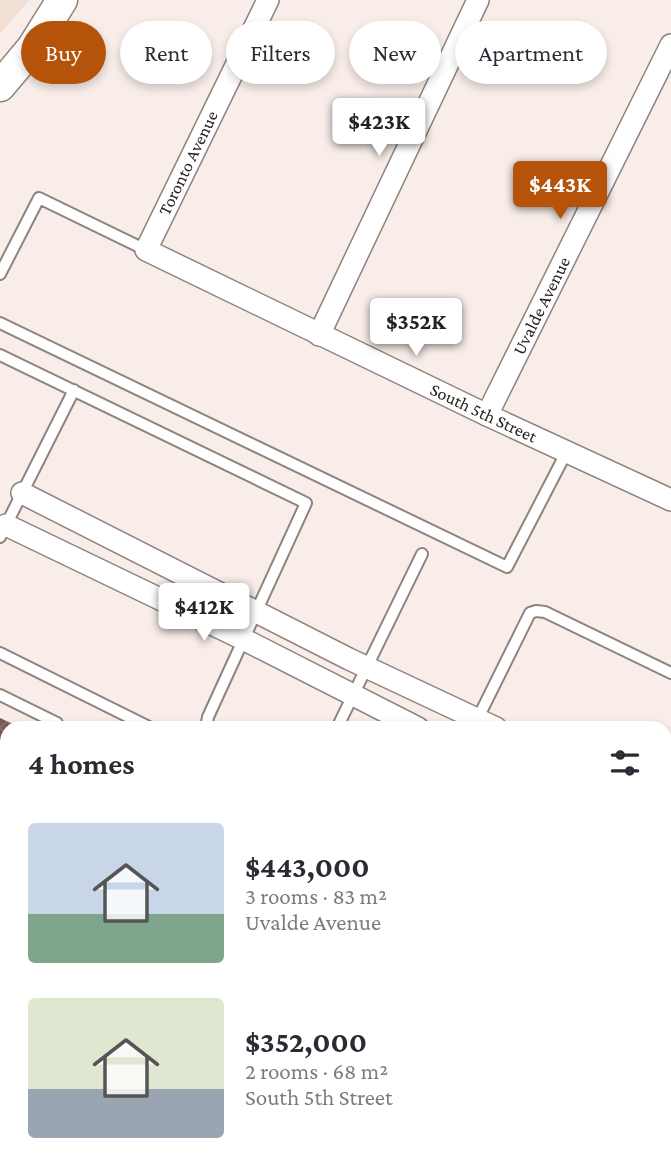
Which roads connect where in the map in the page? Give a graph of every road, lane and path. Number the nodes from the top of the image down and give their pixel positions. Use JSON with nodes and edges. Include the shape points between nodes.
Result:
{"nodes":[{"id":1,"x":62,"y":0,"type":"edge"},
{"id":2,"x":268,"y":0,"type":"edge"},
{"id":3,"x":478,"y":0,"type":"edge"},
{"id":4,"x":671,"y":45,"type":"edge"},
{"id":5,"x":0,"y":86,"type":"edge"},
{"id":6,"x":146,"y":250,"type":"junction"},
{"id":7,"x":0,"y":274,"type":"edge"},
{"id":8,"x":0,"y":323,"type":"edge"},
{"id":9,"x":318,"y":335,"type":"junction"},
{"id":10,"x":0,"y":355,"type":"edge"},
{"id":11,"x":74,"y":390,"type":"junction"},
{"id":12,"x":487,"y":415,"type":"junction"},
{"id":13,"x":566,"y":453,"type":"junction"},
{"id":14,"x":22,"y":493,"type":"junction"},
{"id":15,"x":669,"y":493,"type":"edge"},
{"id":16,"x":3,"y":531,"type":"edge"},
{"id":17,"x":422,"y":554,"type":"dead end"},
{"id":18,"x":256,"y":611,"type":"junction"},
{"id":19,"x":243,"y":639,"type":"junction"},
{"id":20,"x":0,"y":653,"type":"edge"},
{"id":21,"x":366,"y":667,"type":"junction"},
{"id":22,"x":671,"y":673,"type":"edge"},
{"id":23,"x":0,"y":695,"type":"edge"},
{"id":24,"x":352,"y":695,"type":"junction"},
{"id":25,"x":53,"y":721,"type":"edge"},
{"id":26,"x":137,"y":721,"type":"edge"},
{"id":27,"x":207,"y":721,"type":"edge"},
{"id":28,"x":340,"y":721,"type":"edge"},
{"id":29,"x":404,"y":721,"type":"edge"},
{"id":30,"x":474,"y":721,"type":"edge"},
{"id":31,"x":484,"y":721,"type":"edge"}],
"edges":[{"from":1,"to":5,"type":"main road","via":[[32,48]]},
{"from":2,"to":6,"type":"street","name":"Toronto Avenue"},
{"from":3,"to":9,"type":"street"},
{"from":4,"to":12,"type":"street","name":"Uvalde Avenue"},
{"from":6,"to":7,"type":"lane","via":[[39,198]]},
{"from":6,"to":9,"type":"street","name":"South 5th Street"},
{"from":8,"to":13,"type":"lane","via":[[507,567]]},
{"from":9,"to":12,"type":"street","name":"South 5th Street"},
{"from":10,"to":11,"type":"lane"},
{"from":11,"to":14,"type":"lane"},
{"from":11,"to":18,"type":"lane","via":[[306,503]]},
{"from":12,"to":13,"type":"street","name":"South 5th Street"},
{"from":13,"to":15,"type":"street","name":"South 5th Street"},
{"from":14,"to":16,"type":"lane"},
{"from":14,"to":18,"type":"street"},
{"from":16,"to":19,"type":"street"},
{"from":17,"to":21,"type":"lane"},
{"from":18,"to":19,"type":"lane"},
{"from":18,"to":21,"type":"street"},
{"from":19,"to":24,"type":"street"},
{"from":19,"to":27,"type":"lane"},
{"from":20,"to":26,"type":"lane"},
{"from":21,"to":24,"type":"lane"},
{"from":21,"to":30,"type":"street"},
{"from":22,"to":31,"type":"lane","via":[[536,611],[530,613]]},
{"from":23,"to":25,"type":"lane"},
{"from":24,"to":28,"type":"lane"},
{"from":24,"to":29,"type":"street"}]}
